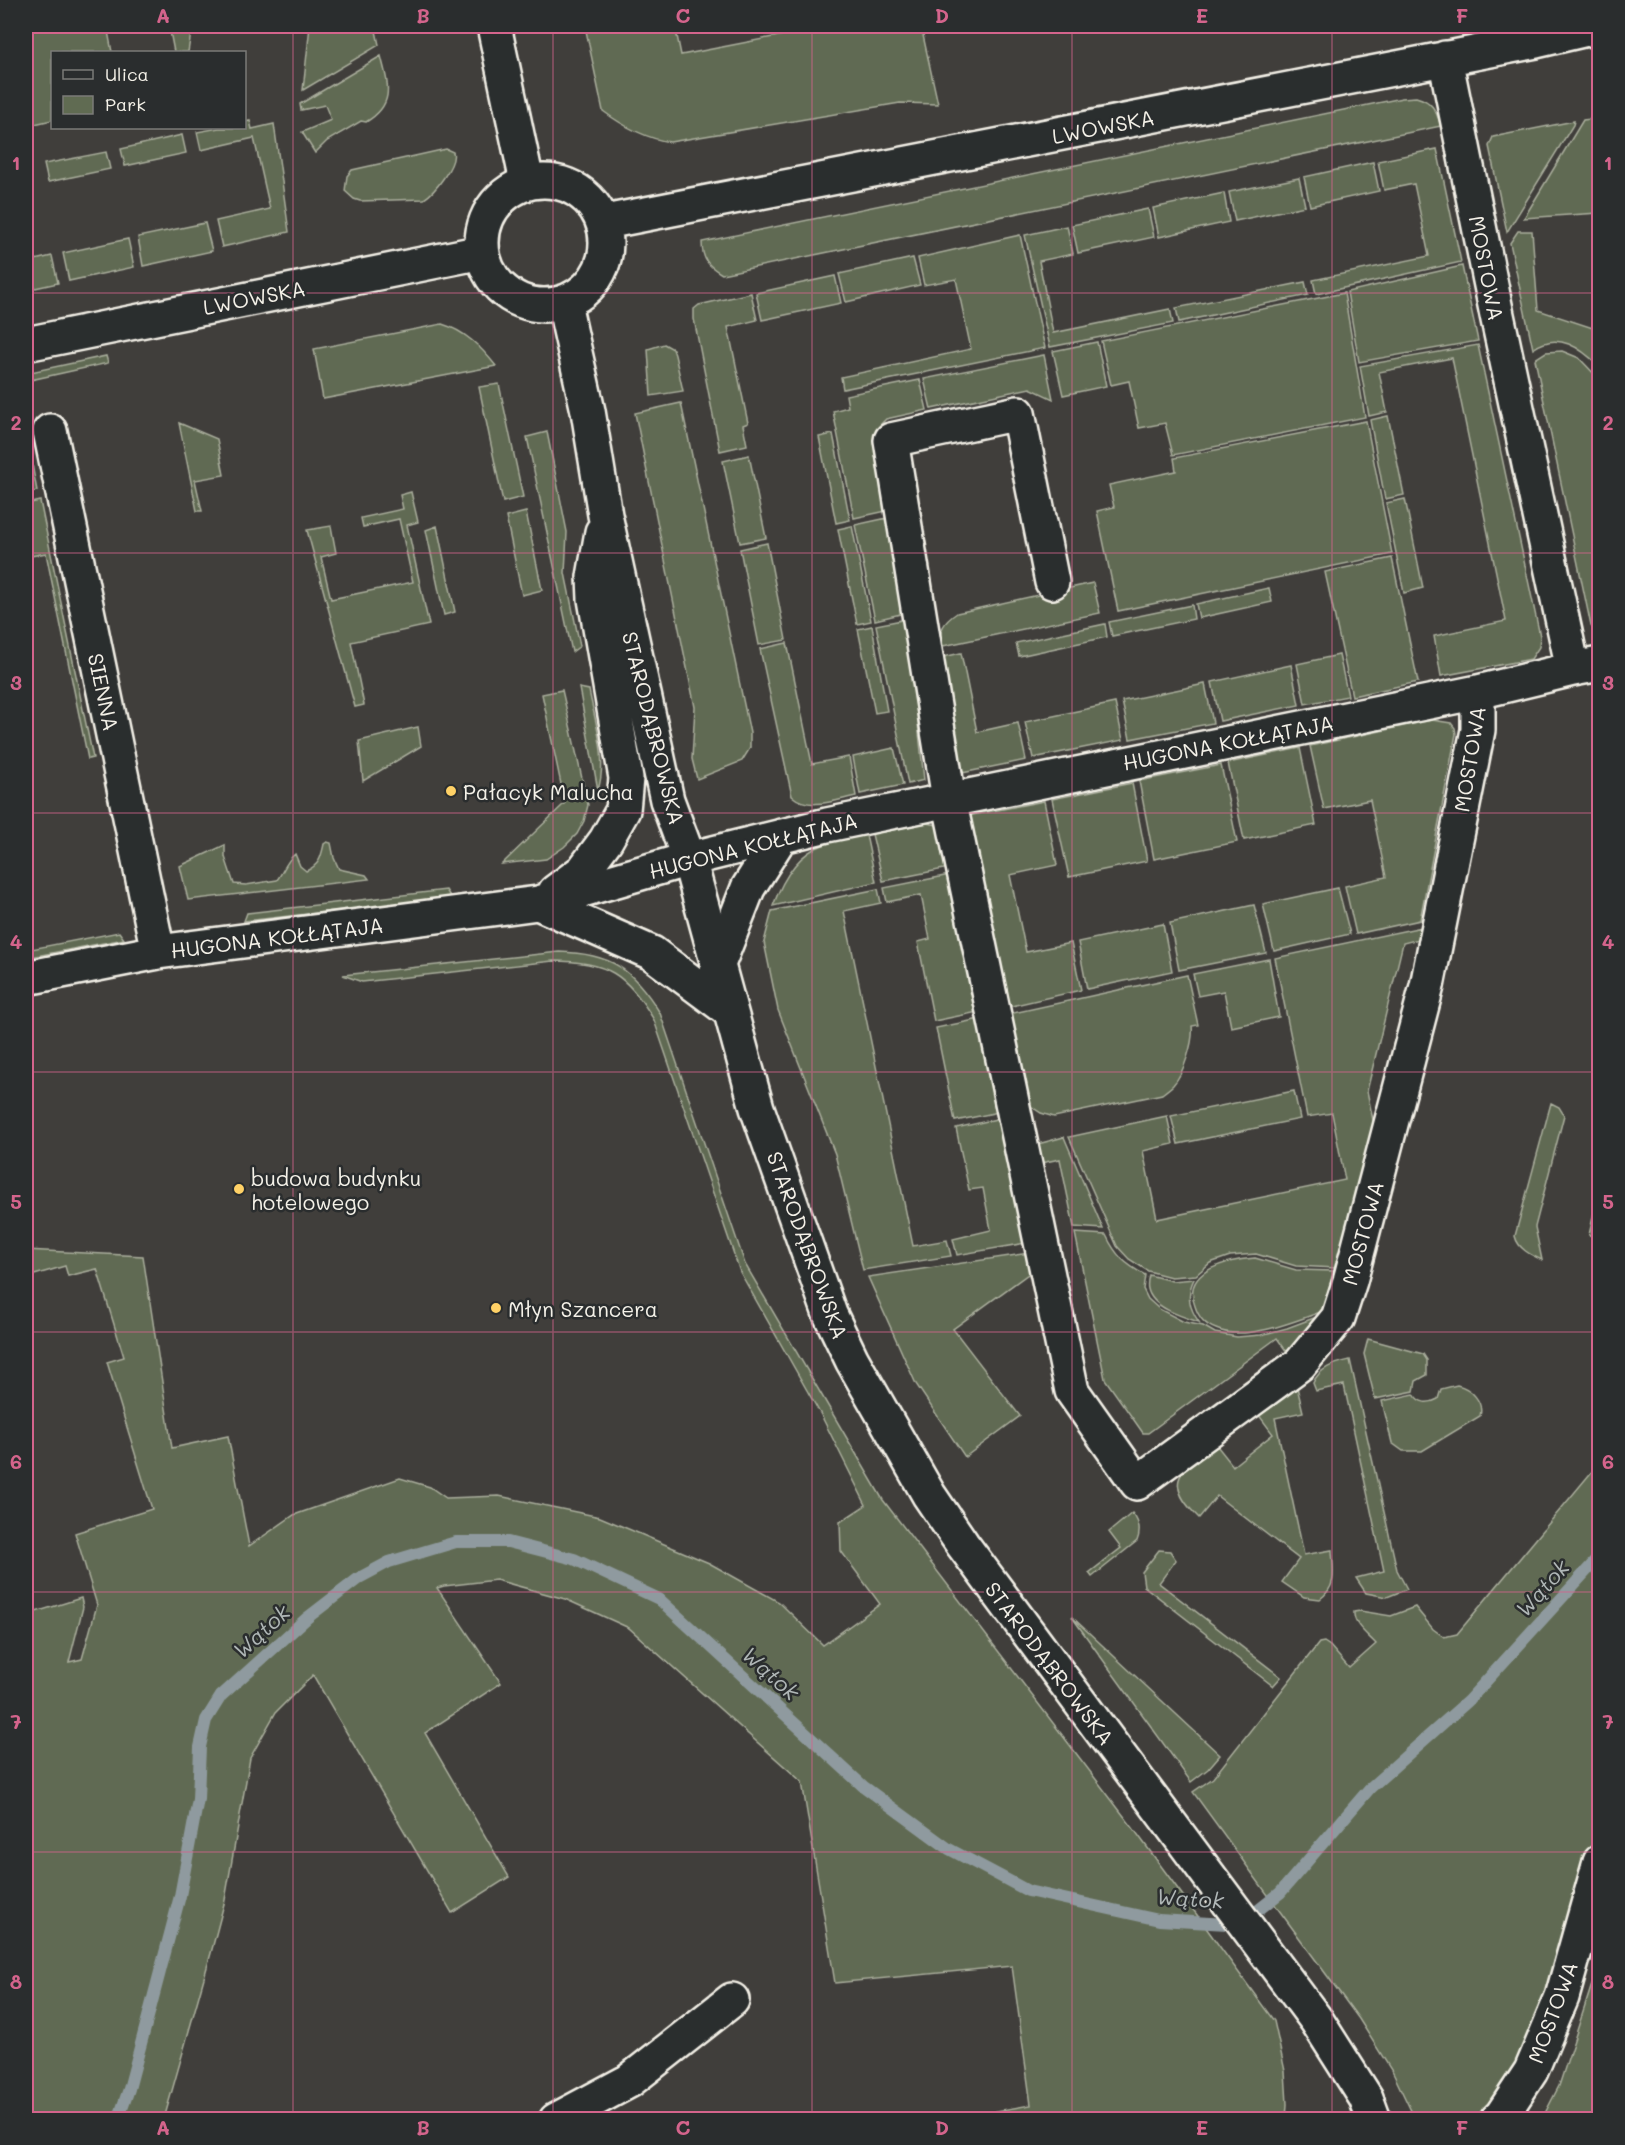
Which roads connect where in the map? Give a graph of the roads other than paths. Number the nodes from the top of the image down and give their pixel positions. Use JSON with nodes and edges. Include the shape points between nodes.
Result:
{"nodes":[{"id":1,"x":494,"y":26,"type":"edge"},
{"id":2,"x":1599,"y":26,"type":"edge"},
{"id":3,"x":1445,"y":58,"type":"junction"},
{"id":4,"x":527,"y":182,"type":"junction"},
{"id":5,"x":605,"y":222,"type":"junction"},
{"id":6,"x":482,"y":252,"type":"junction"},
{"id":7,"x":564,"y":303,"type":"junction"},
{"id":8,"x":26,"y":344,"type":"edge"},
{"id":9,"x":50,"y":431,"type":"dead end"},
{"id":10,"x":605,"y":514,"type":"junction"},
{"id":11,"x":1052,"y":582,"type":"dead end"},
{"id":12,"x":1586,"y":666,"type":"edge"},
{"id":13,"x":1478,"y":692,"type":"junction"},
{"id":14,"x":949,"y":799,"type":"junction"},
{"id":15,"x":781,"y":836,"type":"junction"},
{"id":16,"x":689,"y":860,"type":"junction"},
{"id":17,"x":538,"y":903,"type":"junction"},
{"id":18,"x":158,"y":952,"type":"junction"},
{"id":19,"x":717,"y":967,"type":"junction"},
{"id":20,"x":26,"y":978,"type":"edge"},
{"id":21,"x":730,"y":1011,"type":"junction"},
{"id":22,"x":1599,"y":1862,"type":"edge"},
{"id":23,"x":732,"y":2000,"type":"dead end"},
{"id":24,"x":556,"y":2120,"type":"edge"},
{"id":25,"x":1374,"y":2120,"type":"edge"},
{"id":26,"x":1497,"y":2120,"type":"edge"}],
"edges":[{"from":1,"to":4,"type":"street"},
{"from":2,"to":3,"type":"street","name":"LWOWSKA"},
{"from":3,"to":5,"type":"street","name":"LWOWSKA"},
{"from":3,"to":12,"type":"street","name":"MOSTOWA","via":[[1497,315]]},
{"from":4,"to":5,"type":"street","via":[[569,186],[598,207]]},
{"from":4,"to":6,"type":"street","via":[[497,202],[488,216]]},
{"from":5,"to":7,"type":"street","via":[[605,254],[593,282]]},
{"from":6,"to":7,"type":"street","via":[[489,272],[510,295],[523,302]]},
{"from":6,"to":8,"type":"street","name":"LWOWSKA"},
{"from":7,"to":10,"type":"street","name":"STARODĄBROWSKA"},
{"from":9,"to":18,"type":"street","name":"SIENNA"},
{"from":10,"to":16,"type":"street","name":"STARODĄBROWSKA","via":[[668,800]]},
{"from":10,"to":17,"type":"street","via":[[594,577],[595,599],[626,778],[623,810],[584,871]]},
{"from":11,"to":14,"type":"street","via":[[1018,412],[891,440]]},
{"from":12,"to":13,"type":"street","name":"MOSTOWA"},
{"from":13,"to":14,"type":"street","name":"HUGONA KOŁŁĄTAJA"},
{"from":13,"to":14,"type":"street","name":"MOSTOWA","via":[[1478,730],[1427,986],[1338,1318],[1300,1364],[1137,1484],[1072,1391]]},
{"from":14,"to":15,"type":"street","name":"HUGONA KOŁŁĄTAJA"},
{"from":15,"to":16,"type":"street","name":"HUGONA KOŁŁĄTAJA"},
{"from":15,"to":19,"type":"street","via":[[748,888]]},
{"from":16,"to":17,"type":"street","name":"HUGONA KOŁŁĄTAJA"},
{"from":16,"to":19,"type":"street","name":"STARODĄBROWSKA"},
{"from":17,"to":18,"type":"street","name":"HUGONA KOŁŁĄTAJA"},
{"from":17,"to":21,"type":"street","via":[[652,953]]},
{"from":18,"to":20,"type":"street","name":"HUGONA KOŁŁĄTAJA"},
{"from":19,"to":21,"type":"street","name":"STARODĄBROWSKA"},
{"from":21,"to":25,"type":"street","name":"STARODĄBROWSKA","via":[[761,1119],[830,1314],[929,1495],[1317,2021],[1366,2098]]},
{"from":22,"to":26,"type":"street","name":"MOSTOWA","via":[[1562,1997],[1531,2071]]},
{"from":23,"to":24,"type":"street","via":[[629,2080]]}]}
